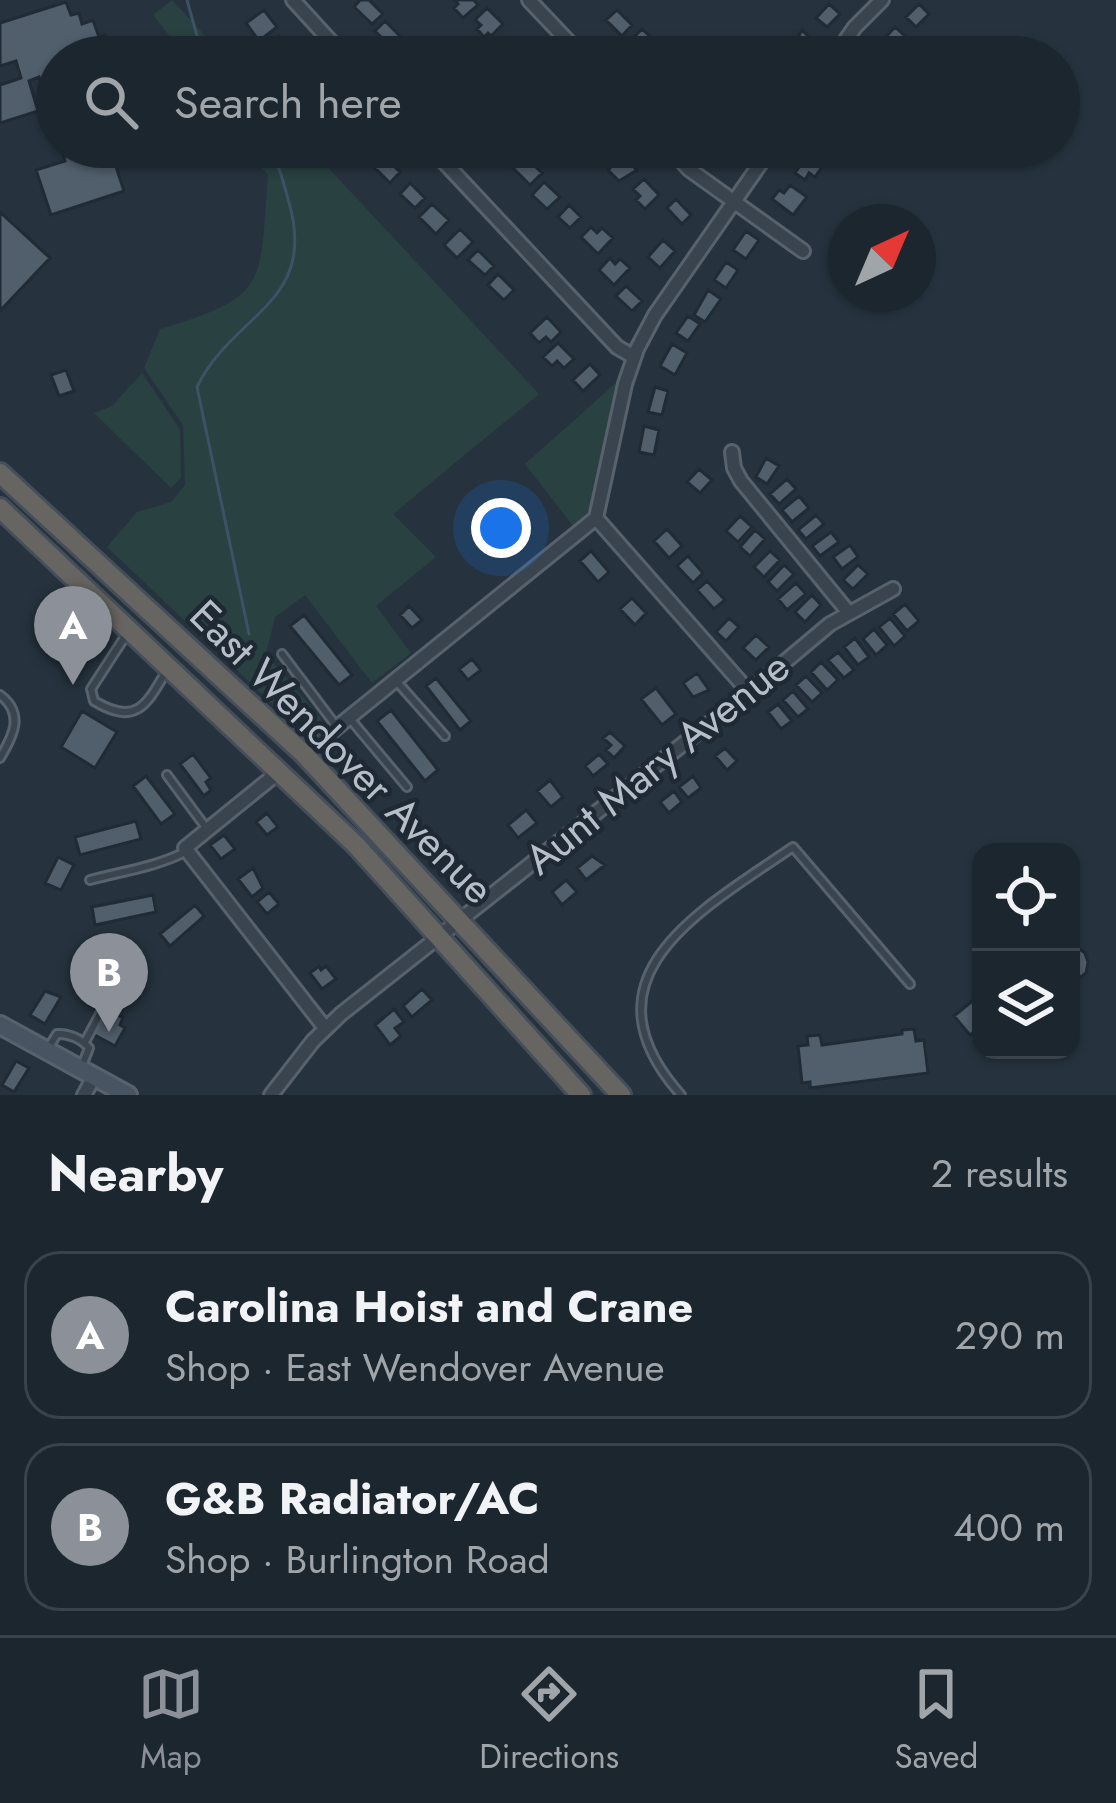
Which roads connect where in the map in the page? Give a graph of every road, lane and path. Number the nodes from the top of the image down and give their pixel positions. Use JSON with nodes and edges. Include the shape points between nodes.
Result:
{"nodes":[{"id":1,"x":293,"y":0,"type":"edge"},
{"id":2,"x":529,"y":0,"type":"edge"},
{"id":3,"x":882,"y":0,"type":"edge"},
{"id":4,"x":326,"y":36,"type":"edge"},
{"id":5,"x":563,"y":36,"type":"edge"},
{"id":6,"x":849,"y":36,"type":"edge"},
{"id":7,"x":450,"y":168,"type":"edge"},
{"id":8,"x":688,"y":168,"type":"edge"},
{"id":9,"x":758,"y":168,"type":"edge"},
{"id":10,"x":734,"y":203,"type":"junction"},
{"id":11,"x":803,"y":250,"type":"dead end"},
{"id":12,"x":634,"y":357,"type":"junction"},
{"id":13,"x":732,"y":452,"type":"dead end"},
{"id":14,"x":0,"y":473,"type":"edge"},
{"id":15,"x":0,"y":508,"type":"edge"},
{"id":16,"x":596,"y":518,"type":"junction"},
{"id":17,"x":893,"y":589,"type":"dead end"},
{"id":18,"x":849,"y":613,"type":"junction"},
{"id":19,"x":130,"y":629,"type":"junction"},
{"id":20,"x":282,"y":654,"type":"dead end"},
{"id":21,"x":169,"y":666,"type":"junction"},
{"id":22,"x":395,"y":680,"type":"junction"},
{"id":23,"x":749,"y":692,"type":"junction"},
{"id":24,"x":0,"y":695,"type":"edge"},
{"id":25,"x":349,"y":717,"type":"junction"},
{"id":26,"x":337,"y":727,"type":"junction"},
{"id":27,"x":445,"y":736,"type":"dead end"},
{"id":28,"x":304,"y":754,"type":"junction"},
{"id":29,"x":0,"y":758,"type":"edge"},
{"id":30,"x":280,"y":771,"type":"junction"},
{"id":31,"x":167,"y":775,"type":"dead end"},
{"id":32,"x":407,"y":787,"type":"dead end"},
{"id":33,"x":207,"y":829,"type":"junction"},
{"id":34,"x":186,"y":849,"type":"junction"},
{"id":35,"x":90,"y":880,"type":"dead end"},
{"id":36,"x":461,"y":920,"type":"junction"},
{"id":37,"x":439,"y":938,"type":"junction"},
{"id":38,"x":910,"y":984,"type":"dead end"},
{"id":39,"x":110,"y":995,"type":"dead end"},
{"id":40,"x":0,"y":1025,"type":"edge"},
{"id":41,"x":325,"y":1028,"type":"junction"},
{"id":42,"x":85,"y":1042,"type":"junction"},
{"id":43,"x":47,"y":1051,"type":"junction"},
{"id":44,"x":87,"y":1073,"type":"junction"},
{"id":45,"x":120,"y":1093,"type":"edge"},
{"id":46,"x":84,"y":1095,"type":"edge"},
{"id":47,"x":271,"y":1095,"type":"edge"},
{"id":48,"x":581,"y":1095,"type":"edge"},
{"id":49,"x":621,"y":1095,"type":"edge"},
{"id":50,"x":681,"y":1095,"type":"edge"}],
"edges":[{"from":1,"to":4,"type":"street"},
{"from":2,"to":5,"type":"street"},
{"from":3,"to":6,"type":"street"},
{"from":7,"to":12,"type":"street"},
{"from":8,"to":10,"type":"street"},
{"from":9,"to":10,"type":"street"},
{"from":10,"to":11,"type":"street"},
{"from":10,"to":12,"type":"street"},
{"from":12,"to":16,"type":"street"},
{"from":13,"to":18,"type":"street","via":[[741,481]]},
{"from":14,"to":28,"type":"highway","name":"East Wendover Avenue"},
{"from":15,"to":19,"type":"highway","name":"East Wendover Avenue"},
{"from":16,"to":22,"type":"street"},
{"from":16,"to":23,"type":"street"},
{"from":17,"to":18,"type":"street","name":"Aunt Mary Avenue"},
{"from":18,"to":23,"type":"street","name":"Aunt Mary Avenue"},
{"from":19,"to":21,"type":"highway","name":"East Wendover Avenue"},
{"from":19,"to":21,"type":"lane","via":[[91,688],[94,701],[130,713]]},
{"from":20,"to":26,"type":"lane"},
{"from":21,"to":30,"type":"highway","name":"East Wendover Avenue"},
{"from":22,"to":25,"type":"street"},
{"from":22,"to":27,"type":"lane"},
{"from":23,"to":36,"type":"street","name":"Aunt Mary Avenue"},
{"from":24,"to":29,"type":"lane","via":[[16,718]]},
{"from":25,"to":26,"type":"street"},
{"from":25,"to":32,"type":"lane"},
{"from":26,"to":28,"type":"street"},
{"from":28,"to":36,"type":"highway","name":"East Wendover Avenue"},
{"from":30,"to":33,"type":"street"},
{"from":30,"to":37,"type":"highway","name":"East Wendover Avenue"},
{"from":31,"to":33,"type":"lane"},
{"from":33,"to":34,"type":"street"},
{"from":34,"to":35,"type":"lane","via":[[156,867]]},
{"from":34,"to":41,"type":"street"},
{"from":36,"to":37,"type":"street","name":"Aunt Mary Avenue"},
{"from":36,"to":49,"type":"highway","name":"East Wendover Avenue"},
{"from":37,"to":41,"type":"street","name":"Aunt Mary Avenue"},
{"from":37,"to":48,"type":"highway","name":"East Wendover Avenue"},
{"from":38,"to":50,"type":"lane","via":[[793,847],[685,926],[650,966],[641,992],[643,1031],[651,1057]]},
{"from":39,"to":42,"type":"lane"},
{"from":40,"to":43,"type":"main road"},
{"from":41,"to":47,"type":"street","name":"Aunt Mary Avenue"},
{"from":42,"to":43,"type":"lane","via":[[57,1034]]},
{"from":42,"to":44,"type":"lane"},
{"from":43,"to":44,"type":"main road"},
{"from":44,"to":45,"type":"main road"},
{"from":44,"to":46,"type":"street"}]}
